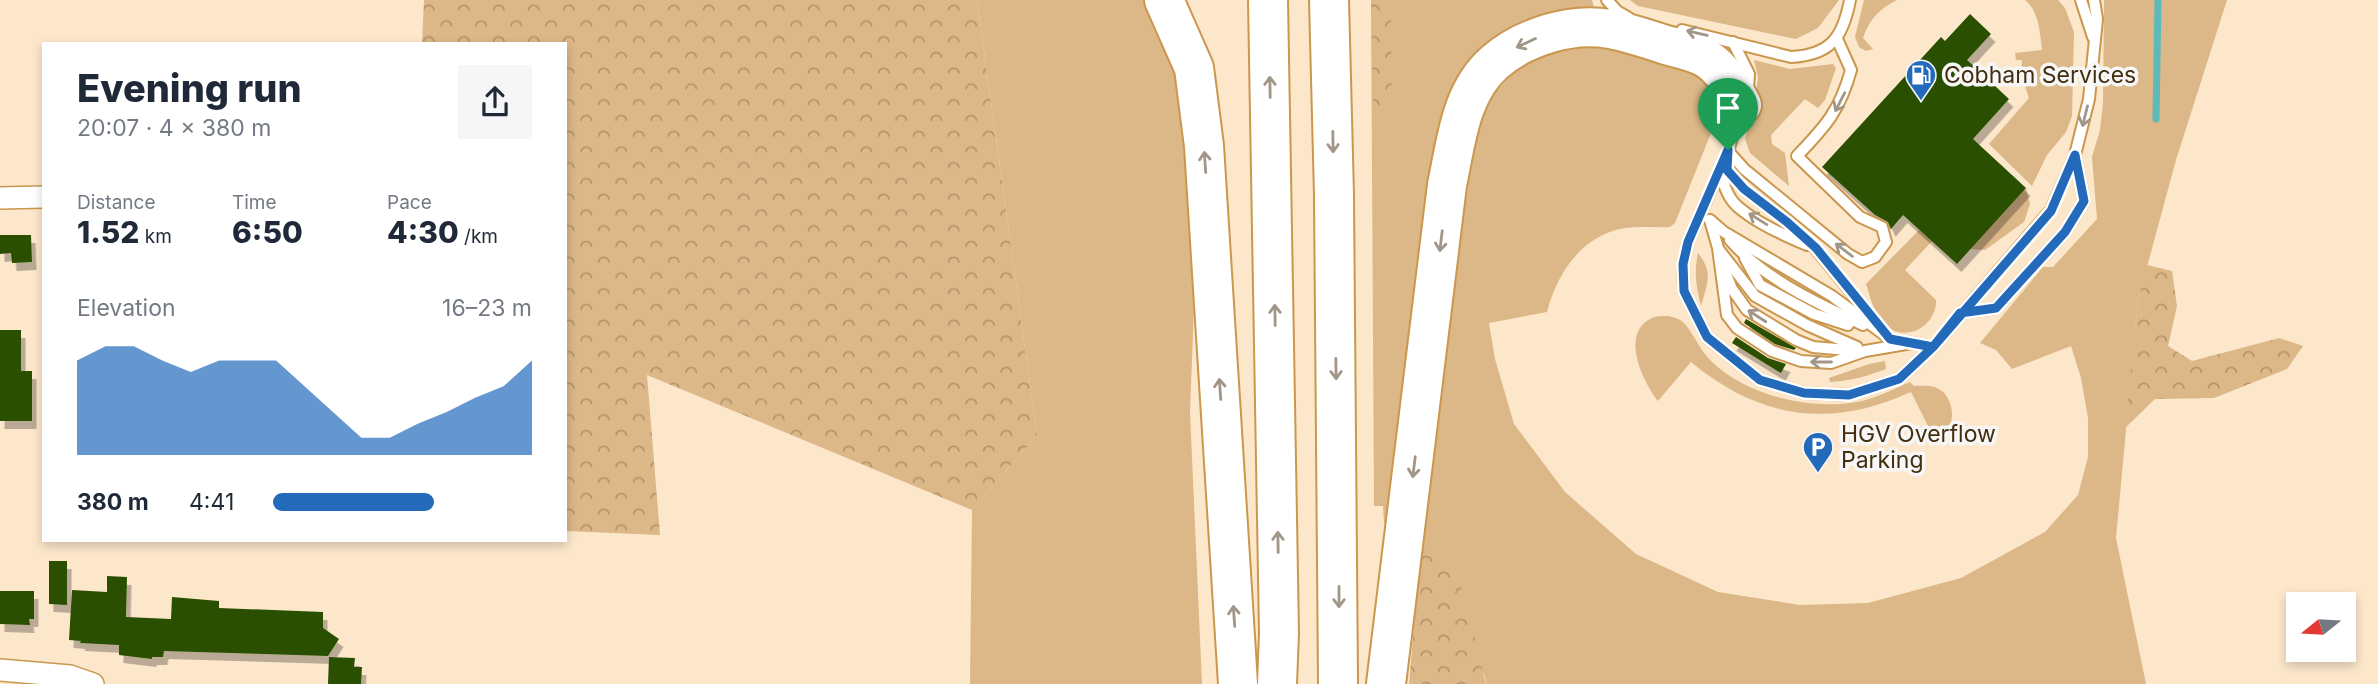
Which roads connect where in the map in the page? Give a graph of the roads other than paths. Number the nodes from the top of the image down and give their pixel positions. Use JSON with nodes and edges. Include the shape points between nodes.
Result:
{"nodes":[{"id":1,"x":1164,"y":0,"type":"edge"},
{"id":2,"x":1268,"y":0,"type":"edge"},
{"id":3,"x":1329,"y":0,"type":"edge"},
{"id":4,"x":1607,"y":0,"type":"edge"},
{"id":5,"x":1850,"y":0,"type":"edge"},
{"id":6,"x":2081,"y":0,"type":"edge"},
{"id":7,"x":2094,"y":0,"type":"edge"},
{"id":8,"x":1643,"y":21,"type":"dead end"},
{"id":9,"x":1666,"y":26,"type":"dead end"},
{"id":10,"x":1837,"y":39,"type":"junction"},
{"id":11,"x":1733,"y":42,"type":"junction"},
{"id":12,"x":2095,"y":43,"type":"junction"},
{"id":13,"x":1742,"y":105,"type":"junction"},
{"id":14,"x":1728,"y":150,"type":"junction"},
{"id":15,"x":2075,"y":155,"type":"junction"},
{"id":16,"x":1720,"y":170,"type":"junction"},
{"id":17,"x":42,"y":197,"type":"edge"},
{"id":18,"x":1705,"y":197,"type":"junction"},
{"id":19,"x":0,"y":198,"type":"edge"},
{"id":20,"x":1710,"y":220,"type":"junction"},
{"id":21,"x":1724,"y":232,"type":"junction"},
{"id":22,"x":1816,"y":248,"type":"junction"},
{"id":23,"x":1718,"y":253,"type":"junction"},
{"id":24,"x":1960,"y":313,"type":"junction"},
{"id":25,"x":1889,"y":338,"type":"junction"},
{"id":26,"x":1912,"y":343,"type":"junction"},
{"id":27,"x":1933,"y":347,"type":"junction"},
{"id":28,"x":1866,"y":351,"type":"junction"},
{"id":29,"x":0,"y":670,"type":"edge"},
{"id":30,"x":93,"y":684,"type":"edge"},
{"id":31,"x":1238,"y":684,"type":"edge"},
{"id":32,"x":1277,"y":684,"type":"edge"},
{"id":33,"x":1338,"y":684,"type":"edge"},
{"id":34,"x":1386,"y":684,"type":"edge"}],
"edges":[{"from":31,"to":1,"type":"highway","one_way":true,"via":[[1204,146],[1194,68]]},
{"from":32,"to":2,"type":"highway","one_way":true},
{"from":3,"to":33,"type":"highway","one_way":true},
{"from":4,"to":8,"type":"lane","via":[[1617,11]]},
{"from":5,"to":10,"type":"lane"},
{"from":6,"to":12,"type":"lane"},
{"from":7,"to":12,"type":"lane"},
{"from":11,"to":9,"type":"lane","one_way":true},
{"from":10,"to":11,"type":"lane","via":[[1810,56],[1791,57]]},
{"from":10,"to":14,"type":"lane","one_way":true,"via":[[1851,69],[1844,96],[1827,125],[1797,156],[1860,217],[1882,227],[1886,242],[1875,257],[1862,262],[1848,254],[1744,169]]},
{"from":11,"to":13,"type":"lane","via":[[1749,74]]},
{"from":12,"to":15,"type":"lane","one_way":true,"via":[[2090,99]]},
{"from":13,"to":14,"type":"lane"},
{"from":13,"to":34,"type":"highway","one_way":true,"via":[[1726,77],[1700,55],[1592,28],[1547,34],[1517,47],[1494,62],[1474,89],[1462,116],[1447,185]]},
{"from":14,"to":16,"type":"lane"},
{"from":14,"to":22,"type":"lane","via":[[1727,170],[1744,189]]},
{"from":15,"to":24,"type":"lane","via":[[2051,211]]},
{"from":15,"to":24,"type":"lane","via":[[2084,201],[2065,232],[1996,308]]},
{"from":16,"to":18,"type":"lane"},
{"from":22,"to":16,"type":"lane","one_way":true,"via":[[1736,205]]},
{"from":17,"to":19,"type":"street"},
{"from":18,"to":20,"type":"lane"},
{"from":18,"to":27,"type":"lane","via":[[1683,264],[1684,291],[1707,337],[1760,380],[1804,393],[1849,395],[1899,379]]},
{"from":20,"to":21,"type":"lane"},
{"from":20,"to":23,"type":"lane"},
{"from":21,"to":25,"type":"lane","via":[[1832,296]]},
{"from":21,"to":25,"type":"lane","via":[[1743,254],[1815,302]]},
{"from":22,"to":25,"type":"lane"},
{"from":23,"to":28,"type":"lane","via":[[1755,296]]},
{"from":28,"to":23,"type":"lane","one_way":true,"via":[[1813,347],[1747,310],[1732,289]]},
{"from":28,"to":23,"type":"lane","one_way":true,"via":[[1831,363],[1801,361],[1772,351],[1737,328],[1727,315]]},
{"from":24,"to":27,"type":"lane"},
{"from":25,"to":26,"type":"lane"},
{"from":26,"to":27,"type":"lane"},
{"from":26,"to":28,"type":"lane"},
{"from":29,"to":30,"type":"street","via":[[70,676]]}]}
